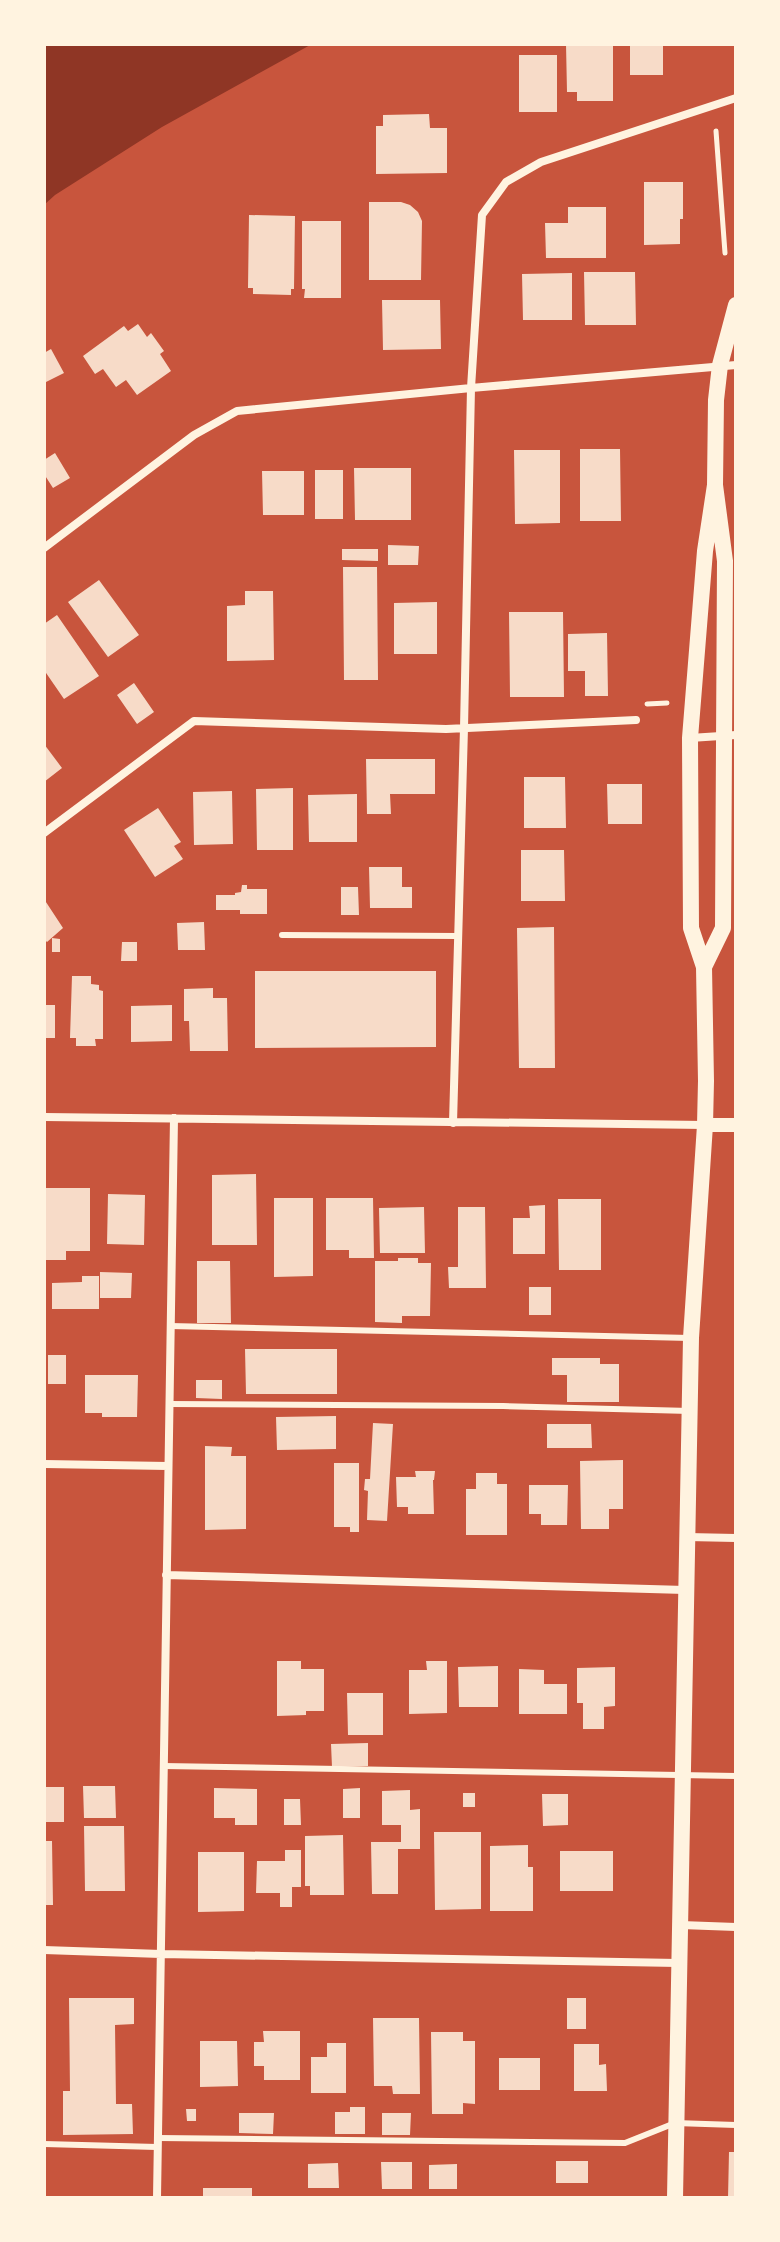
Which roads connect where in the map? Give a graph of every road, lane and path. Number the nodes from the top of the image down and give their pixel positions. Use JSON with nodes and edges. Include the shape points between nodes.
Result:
{"nodes":[{"id":1,"x":736,"y":98,"type":"edge"},
{"id":2,"x":716,"y":131,"type":"dead end"},
{"id":3,"x":725,"y":253,"type":"dead end"},
{"id":4,"x":736,"y":305,"type":"edge"},
{"id":5,"x":728,"y":365,"type":"edge"},
{"id":6,"x":471,"y":388,"type":"junction"},
{"id":7,"x":715,"y":485,"type":"junction"},
{"id":8,"x":44,"y":548,"type":"edge"},
{"id":9,"x":667,"y":703,"type":"dead end"},
{"id":10,"x":638,"y":704,"type":"dead end"},
{"id":11,"x":636,"y":720,"type":"dead end"},
{"id":12,"x":464,"y":728,"type":"junction"},
{"id":13,"x":730,"y":736,"type":"edge"},
{"id":14,"x":690,"y":738,"type":"junction"},
{"id":15,"x":44,"y":833,"type":"edge"},
{"id":16,"x":282,"y":935,"type":"dead end"},
{"id":17,"x":458,"y":936,"type":"junction"},
{"id":18,"x":704,"y":967,"type":"junction"},
{"id":19,"x":44,"y":1117,"type":"edge"},
{"id":20,"x":174,"y":1118,"type":"junction"},
{"id":21,"x":453,"y":1123,"type":"junction"},
{"id":22,"x":705,"y":1125,"type":"junction"},
{"id":23,"x":736,"y":1125,"type":"edge"},
{"id":24,"x":170,"y":1326,"type":"junction"},
{"id":25,"x":691,"y":1338,"type":"junction"},
{"id":26,"x":169,"y":1404,"type":"junction"},
{"id":27,"x":690,"y":1411,"type":"junction"},
{"id":28,"x":44,"y":1464,"type":"edge"},
{"id":29,"x":168,"y":1466,"type":"junction"},
{"id":30,"x":686,"y":1537,"type":"junction"},
{"id":31,"x":736,"y":1538,"type":"edge"},
{"id":32,"x":166,"y":1575,"type":"junction"},
{"id":33,"x":685,"y":1590,"type":"junction"},
{"id":34,"x":163,"y":1766,"type":"junction"},
{"id":35,"x":682,"y":1775,"type":"junction"},
{"id":36,"x":736,"y":1776,"type":"edge"},
{"id":37,"x":679,"y":1925,"type":"junction"},
{"id":38,"x":736,"y":1927,"type":"edge"},
{"id":39,"x":44,"y":1950,"type":"edge"},
{"id":40,"x":161,"y":1954,"type":"junction"},
{"id":41,"x":678,"y":1963,"type":"junction"},
{"id":42,"x":675,"y":2123,"type":"junction"},
{"id":43,"x":736,"y":2125,"type":"edge"},
{"id":44,"x":158,"y":2142,"type":"junction"},
{"id":45,"x":44,"y":2144,"type":"edge"},
{"id":46,"x":157,"y":2198,"type":"edge"},
{"id":47,"x":675,"y":2198,"type":"edge"}],
"edges":[{"from":1,"to":6,"type":"street","via":[[541,162],[506,182],[482,215]]},
{"from":2,"to":3,"type":"path"},
{"from":4,"to":5,"type":"main road"},
{"from":5,"to":6,"type":"street"},
{"from":5,"to":7,"type":"main road","via":[[716,400]]},
{"from":6,"to":8,"type":"street","via":[[237,411],[194,435]]},
{"from":6,"to":12,"type":"street"},
{"from":7,"to":13,"type":"main road","via":[[725,561]]},
{"from":7,"to":14,"type":"main road"},
{"from":9,"to":10,"type":"path"},
{"from":11,"to":12,"type":"street"},
{"from":12,"to":15,"type":"street","via":[[194,721]]},
{"from":12,"to":17,"type":"street"},
{"from":13,"to":14,"type":"street"},
{"from":13,"to":18,"type":"main road","via":[[723,928]]},
{"from":14,"to":18,"type":"main road","via":[[691,928]]},
{"from":16,"to":17,"type":"lane"},
{"from":17,"to":21,"type":"street"},
{"from":18,"to":22,"type":"main road"},
{"from":19,"to":20,"type":"street"},
{"from":20,"to":21,"type":"street"},
{"from":20,"to":24,"type":"street"},
{"from":21,"to":22,"type":"street"},
{"from":22,"to":23,"type":"street"},
{"from":22,"to":25,"type":"main road"},
{"from":24,"to":25,"type":"lane"},
{"from":24,"to":26,"type":"street"},
{"from":25,"to":27,"type":"main road"},
{"from":26,"to":27,"type":"lane"},
{"from":26,"to":29,"type":"street"},
{"from":27,"to":30,"type":"main road"},
{"from":28,"to":29,"type":"street"},
{"from":29,"to":32,"type":"street"},
{"from":30,"to":31,"type":"street"},
{"from":30,"to":33,"type":"main road"},
{"from":32,"to":33,"type":"street"},
{"from":32,"to":34,"type":"street"},
{"from":33,"to":35,"type":"main road"},
{"from":34,"to":35,"type":"lane"},
{"from":34,"to":40,"type":"street"},
{"from":35,"to":36,"type":"lane"},
{"from":35,"to":37,"type":"main road"},
{"from":37,"to":38,"type":"street"},
{"from":37,"to":41,"type":"main road"},
{"from":39,"to":40,"type":"street"},
{"from":40,"to":41,"type":"street"},
{"from":40,"to":44,"type":"street"},
{"from":41,"to":42,"type":"main road"},
{"from":42,"to":43,"type":"lane"},
{"from":42,"to":44,"type":"lane","via":[[625,2143]]},
{"from":42,"to":47,"type":"main road"},
{"from":44,"to":45,"type":"lane"},
{"from":44,"to":46,"type":"street"}]}
